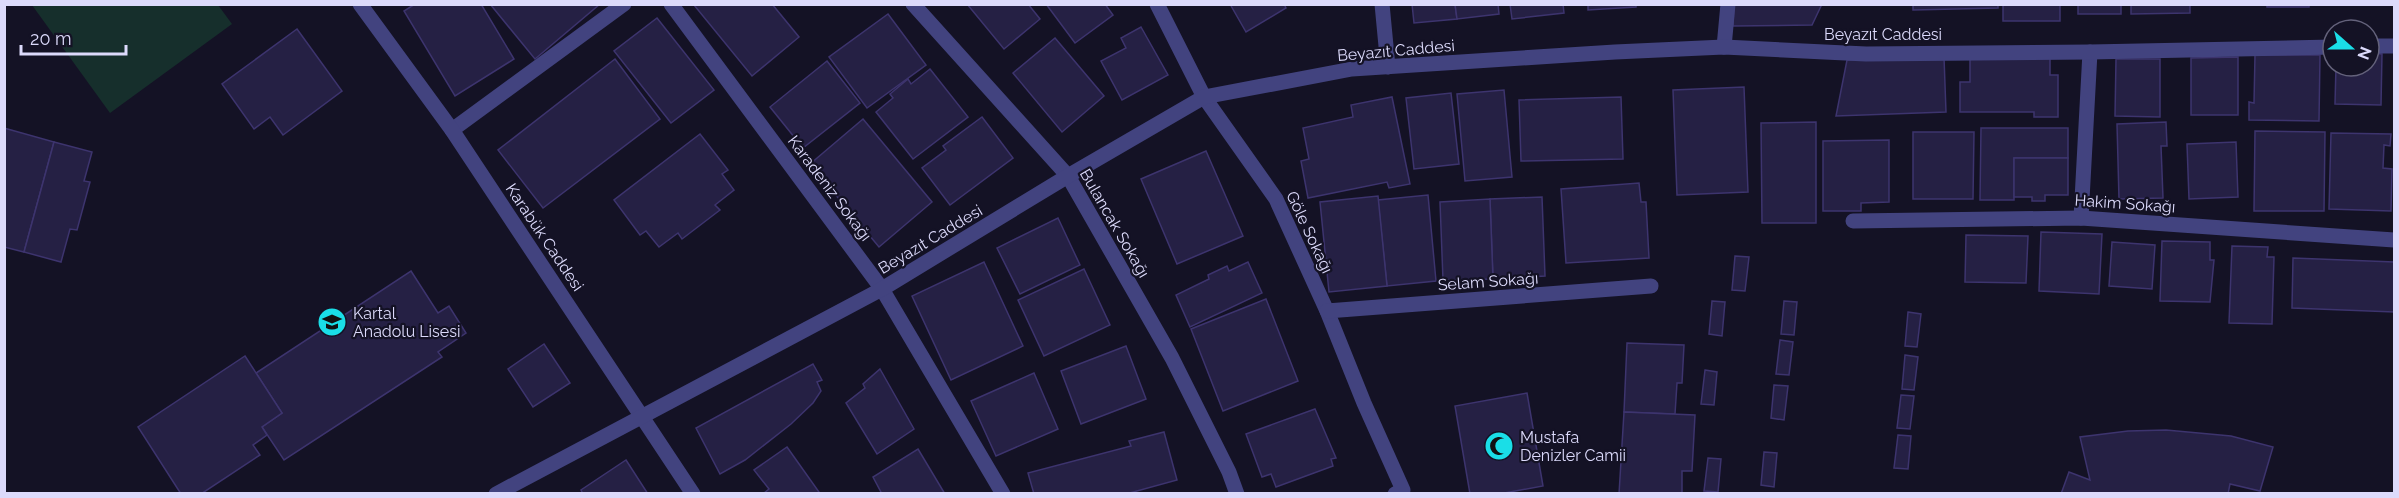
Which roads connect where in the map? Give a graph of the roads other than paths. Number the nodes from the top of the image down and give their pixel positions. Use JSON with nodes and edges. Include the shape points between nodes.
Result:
{"nodes":[{"id":1,"x":360,"y":4,"type":"edge"},
{"id":2,"x":624,"y":4,"type":"edge"},
{"id":3,"x":671,"y":4,"type":"edge"},
{"id":4,"x":913,"y":4,"type":"edge"},
{"id":5,"x":1157,"y":4,"type":"edge"},
{"id":6,"x":1382,"y":4,"type":"edge"},
{"id":7,"x":1728,"y":4,"type":"edge"},
{"id":8,"x":1725,"y":47,"type":"junction"},
{"id":9,"x":2321,"y":47,"type":"edge"},
{"id":10,"x":2090,"y":52,"type":"junction"},
{"id":11,"x":1388,"y":68,"type":"junction"},
{"id":12,"x":1204,"y":97,"type":"junction"},
{"id":13,"x":452,"y":130,"type":"junction"},
{"id":14,"x":1068,"y":176,"type":"junction"},
{"id":15,"x":2081,"y":218,"type":"junction"},
{"id":16,"x":1853,"y":221,"type":"dead end"},
{"id":17,"x":2394,"y":240,"type":"edge"},
{"id":18,"x":1651,"y":286,"type":"dead end"},
{"id":19,"x":882,"y":289,"type":"junction"},
{"id":20,"x":1327,"y":311,"type":"junction"},
{"id":21,"x":642,"y":415,"type":"junction"},
{"id":22,"x":1399,"y":492,"type":"edge"},
{"id":23,"x":495,"y":494,"type":"edge"},
{"id":24,"x":693,"y":494,"type":"edge"},
{"id":25,"x":1003,"y":494,"type":"edge"},
{"id":26,"x":1237,"y":494,"type":"edge"}],
"edges":[{"from":1,"to":13,"type":"street","name":"Karabük Caddesi"},
{"from":2,"to":13,"type":"street"},
{"from":3,"to":19,"type":"street","name":"Karadeniz Sokağı"},
{"from":4,"to":14,"type":"street","name":"Bulancak Sokağı"},
{"from":5,"to":12,"type":"street","name":"Göle Sokağı"},
{"from":6,"to":11,"type":"street"},
{"from":7,"to":8,"type":"street"},
{"from":8,"to":10,"type":"street","name":"Beyazıt Caddesi","via":[[1866,54]]},
{"from":8,"to":11,"type":"street","name":"Beyazıt Caddesi"},
{"from":9,"to":10,"type":"street","name":"Beyazıt Caddesi"},
{"from":10,"to":15,"type":"street"},
{"from":11,"to":12,"type":"street","name":"Beyazıt Caddesi","via":[[1352,69]]},
{"from":12,"to":14,"type":"street","name":"Beyazıt Caddesi"},
{"from":12,"to":20,"type":"street","name":"Göle Sokağı","via":[[1276,199]]},
{"from":13,"to":21,"type":"street","name":"Karabük Caddesi"},
{"from":14,"to":19,"type":"street","name":"Beyazıt Caddesi"},
{"from":14,"to":26,"type":"street","name":"Bulancak Sokağı","via":[[1172,358]]},
{"from":15,"to":16,"type":"street","name":"Hakim Sokağı"},
{"from":15,"to":17,"type":"street","name":"Hakim Sokağı"},
{"from":18,"to":20,"type":"street","name":"Selam Sokağı"},
{"from":19,"to":21,"type":"street","name":"Beyazıt Caddesi"},
{"from":19,"to":25,"type":"street","name":"Karadeniz Sokağı"},
{"from":20,"to":22,"type":"street","name":"Göle Sokağı"},
{"from":21,"to":23,"type":"street","name":"Beyazıt Caddesi"},
{"from":21,"to":24,"type":"street","name":"Karabük Caddesi"}]}
